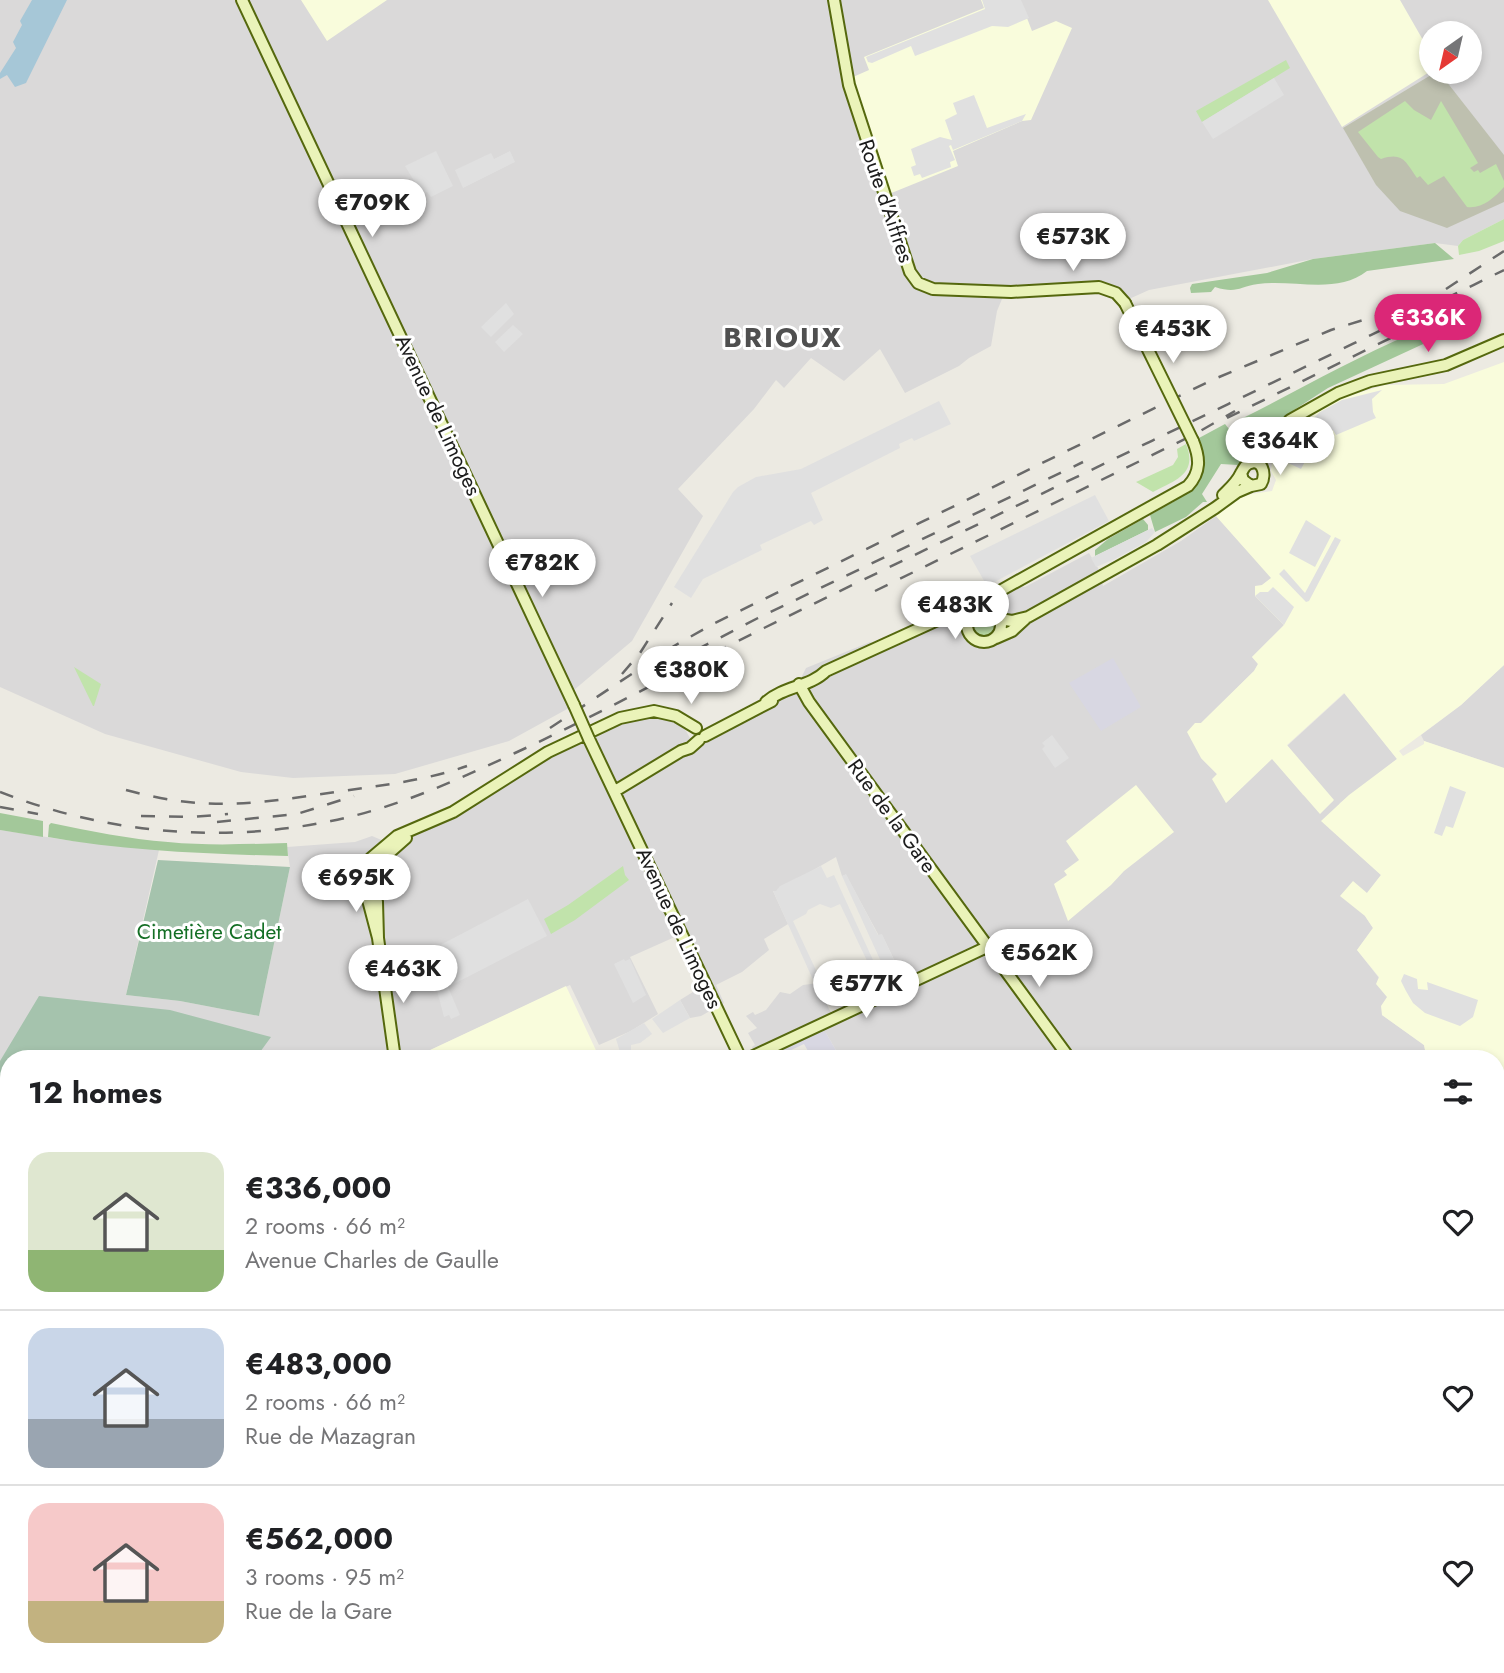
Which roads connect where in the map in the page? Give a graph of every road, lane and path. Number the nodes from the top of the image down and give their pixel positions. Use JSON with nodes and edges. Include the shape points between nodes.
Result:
{"nodes":[{"id":1,"x":242,"y":0,"type":"edge"},
{"id":2,"x":834,"y":0,"type":"edge"},
{"id":3,"x":1504,"y":340,"type":"edge"},
{"id":4,"x":1320,"y":402,"type":"junction"},
{"id":5,"x":1251,"y":463,"type":"junction"},
{"id":6,"x":1264,"y":471,"type":"junction"},
{"id":7,"x":1241,"y":474,"type":"junction"},
{"id":8,"x":1251,"y":486,"type":"junction"},
{"id":9,"x":1199,"y":517,"type":"junction"},
{"id":10,"x":1008,"y":589,"type":"junction"},
{"id":11,"x":985,"y":608,"type":"junction"},
{"id":12,"x":970,"y":614,"type":"junction"},
{"id":13,"x":946,"y":617,"type":"junction"},
{"id":14,"x":999,"y":617,"type":"junction"},
{"id":15,"x":1028,"y":617,"type":"junction"},
{"id":16,"x":967,"y":628,"type":"junction"},
{"id":17,"x":996,"y":638,"type":"junction"},
{"id":18,"x":799,"y":684,"type":"junction"},
{"id":19,"x":698,"y":733,"type":"junction"},
{"id":20,"x":615,"y":790,"type":"junction"},
{"id":21,"x":987,"y":947,"type":"junction"},
{"id":22,"x":394,"y":1050,"type":"edge"},
{"id":23,"x":737,"y":1050,"type":"edge"},
{"id":24,"x":766,"y":1050,"type":"edge"},
{"id":25,"x":1057,"y":1050,"type":"edge"},
{"id":26,"x":1063,"y":1050,"type":"edge"}],
"edges":[{"from":1,"to":20,"type":"main road","name":"Avenue de Limoges","bridge":true},
{"from":2,"to":10,"type":"main road","name":"Route d'Aiffres","bridge":true,"via":[[849,85],[914,278],[933,289],[1105,288],[1116,293],[1198,453],[1199,464],[1188,486]]},
{"from":3,"to":4,"type":"main road","via":[[1456,362],[1370,381]]},
{"from":4,"to":5,"type":"main road","via":[[1290,420]]},
{"from":4,"to":6,"type":"main road","via":[[1277,443]]},
{"from":5,"to":6,"type":"main road"},
{"from":5,"to":7,"type":"main road"},
{"from":6,"to":8,"type":"main road","via":[[1263,481]]},
{"from":7,"to":8,"type":"main road"},
{"from":7,"to":9,"type":"main road"},
{"from":8,"to":9,"type":"main road"},
{"from":9,"to":15,"type":"main road"},
{"from":10,"to":11,"type":"main road","name":"Route d'Aiffres","via":[[995,595]]},
{"from":10,"to":14,"type":"main road","via":[[999,601]]},
{"from":11,"to":12,"type":"main road"},
{"from":11,"to":14,"type":"main road"},
{"from":12,"to":13,"type":"main road"},
{"from":12,"to":16,"type":"main road"},
{"from":13,"to":16,"type":"main road"},
{"from":13,"to":18,"type":"main road"},
{"from":14,"to":15,"type":"main road","via":[[1012,621]]},
{"from":14,"to":17,"type":"main road","via":[[1001,628]]},
{"from":15,"to":17,"type":"main road"},
{"from":16,"to":17,"type":"main road","via":[[978,641]]},
{"from":18,"to":19,"type":"main road","via":[[777,692],[723,728]]},
{"from":18,"to":21,"type":"main road","name":"Rue de la Gare"},
{"from":19,"to":20,"type":"main road","via":[[681,751]]},
{"from":19,"to":22,"type":"main road","via":[[671,715],[653,711],[620,718],[548,752],[478,798],[405,831],[371,858],[365,870],[377,902]]},
{"from":20,"to":23,"type":"main road","name":"Avenue de Limoges"},
{"from":21,"to":24,"type":"main road"},
{"from":21,"to":25,"type":"main road","name":"Rue de la Gare"},
{"from":21,"to":26,"type":"main road","name":"Rue de la Gare"}]}
